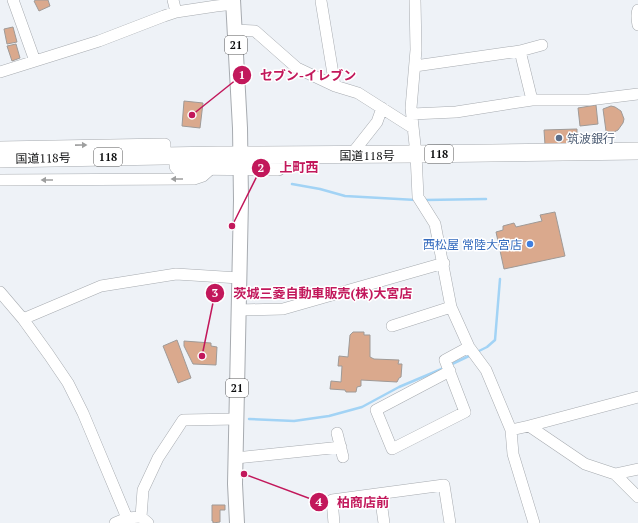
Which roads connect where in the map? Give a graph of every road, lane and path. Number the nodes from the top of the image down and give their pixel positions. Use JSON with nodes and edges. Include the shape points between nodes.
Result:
{"nodes":[{"id":1,"x":13,"y":0,"type":"edge"},
{"id":2,"x":173,"y":0,"type":"edge"},
{"id":3,"x":415,"y":0,"type":"edge"},
{"id":4,"x":321,"y":1,"type":"dead end"},
{"id":5,"x":233,"y":2,"type":"edge"},
{"id":6,"x":638,"y":10,"type":"edge"},
{"id":7,"x":176,"y":12,"type":"junction"},
{"id":8,"x":638,"y":25,"type":"edge"},
{"id":9,"x":235,"y":30,"type":"junction"},
{"id":10,"x":542,"y":45,"type":"dead end"},
{"id":11,"x":520,"y":51,"type":"junction"},
{"id":12,"x":35,"y":61,"type":"junction"},
{"id":13,"x":415,"y":66,"type":"junction"},
{"id":14,"x":0,"y":72,"type":"edge"},
{"id":15,"x":335,"y":86,"type":"junction"},
{"id":16,"x":638,"y":94,"type":"edge"},
{"id":17,"x":532,"y":100,"type":"junction"},
{"id":18,"x":382,"y":108,"type":"junction"},
{"id":19,"x":412,"y":114,"type":"junction"},
{"id":20,"x":413,"y":128,"type":"junction"},
{"id":21,"x":0,"y":147,"type":"edge"},
{"id":22,"x":638,"y":151,"type":"edge"},
{"id":23,"x":351,"y":155,"type":"junction"},
{"id":24,"x":165,"y":156,"type":"junction"},
{"id":25,"x":0,"y":159,"type":"edge"},
{"id":26,"x":416,"y":159,"type":"junction"},
{"id":27,"x":241,"y":161,"type":"junction"},
{"id":28,"x":638,"y":162,"type":"edge"},
{"id":29,"x":29,"y":163,"type":"junction"},
{"id":30,"x":212,"y":167,"type":"junction"},
{"id":31,"x":0,"y":169,"type":"edge"},
{"id":32,"x":0,"y":180,"type":"edge"},
{"id":33,"x":444,"y":263,"type":"junction"},
{"id":34,"x":239,"y":278,"type":"junction"},
{"id":35,"x":0,"y":292,"type":"edge"},
{"id":36,"x":451,"y":307,"type":"junction"},
{"id":37,"x":239,"y":310,"type":"junction"},
{"id":38,"x":23,"y":319,"type":"junction"},
{"id":39,"x":392,"y":326,"type":"dead end"},
{"id":40,"x":469,"y":347,"type":"junction"},
{"id":41,"x":450,"y":371,"type":"junction"},
{"id":42,"x":638,"y":397,"type":"edge"},
{"id":43,"x":237,"y":419,"type":"junction"},
{"id":44,"x":529,"y":426,"type":"junction"},
{"id":45,"x":511,"y":430,"type":"junction"},
{"id":46,"x":337,"y":434,"type":"dead end"},
{"id":47,"x":236,"y":458,"type":"junction"},
{"id":48,"x":638,"y":469,"type":"edge"},
{"id":49,"x":614,"y":474,"type":"junction"},
{"id":50,"x":380,"y":494,"type":"junction"},
{"id":51,"x":638,"y":497,"type":"edge"},
{"id":52,"x":127,"y":518,"type":"junction"},
{"id":53,"x":144,"y":520,"type":"edge"},
{"id":54,"x":331,"y":522,"type":"edge"},
{"id":55,"x":115,"y":523,"type":"edge"},
{"id":56,"x":237,"y":523,"type":"edge"},
{"id":57,"x":384,"y":523,"type":"edge"},
{"id":58,"x":450,"y":523,"type":"edge"},
{"id":59,"x":534,"y":523,"type":"edge"}],
"edges":[{"from":1,"to":12,"type":"street"},
{"from":2,"to":7,"type":"street"},
{"from":3,"to":13,"type":"street"},
{"from":4,"to":15,"type":"street"},
{"from":5,"to":7,"type":"street"},
{"from":5,"to":9,"type":"main road","number":"21"},
{"from":6,"to":8,"type":"street"},
{"from":7,"to":12,"type":"street"},
{"from":9,"to":15,"type":"street","via":[[255,31],[297,68]]},
{"from":9,"to":27,"type":"main road","number":"21"},
{"from":10,"to":11,"type":"street"},
{"from":11,"to":13,"type":"street"},
{"from":11,"to":17,"type":"street"},
{"from":12,"to":14,"type":"street"},
{"from":13,"to":19,"type":"street"},
{"from":15,"to":18,"type":"street","via":[[358,93]]},
{"from":16,"to":17,"type":"street","via":[[589,100]]},
{"from":17,"to":19,"type":"street","via":[[456,112]]},
{"from":18,"to":20,"type":"street"},
{"from":18,"to":23,"type":"street","via":[[377,122]]},
{"from":19,"to":20,"type":"street"},
{"from":20,"to":26,"type":"street"},
{"from":21,"to":24,"type":"street","one_way":true,"via":[[165,144]]},
{"from":22,"to":26,"type":"highway","name":"国道118号","number":"118"},
{"from":23,"to":26,"type":"highway","name":"国道118号","number":"118"},
{"from":23,"to":27,"type":"highway","name":"国道118号","number":"118"},
{"from":24,"to":27,"type":"highway","name":"国道118号","number":"118"},
{"from":24,"to":29,"type":"highway","name":"国道118号","number":"118"},
{"from":25,"to":29,"type":"highway","name":"国道118号","number":"118"},
{"from":26,"to":27,"type":"highway","name":"国道118号","number":"118"},
{"from":26,"to":28,"type":"highway","name":"国道118号","number":"118"},
{"from":26,"to":33,"type":"street","via":[[418,196],[436,224]]},
{"from":27,"to":30,"type":"highway","name":"国道118号","number":"118"},
{"from":27,"to":34,"type":"main road","number":"21"},
{"from":29,"to":30,"type":"highway","name":"国道118号","number":"118"},
{"from":29,"to":31,"type":"highway","name":"国道118号","number":"118"},
{"from":30,"to":32,"type":"street","one_way":true,"via":[[203,176],[194,179]]},
{"from":33,"to":36,"type":"street"},
{"from":33,"to":37,"type":"street","via":[[283,309]]},
{"from":34,"to":37,"type":"main road","number":"21"},
{"from":34,"to":38,"type":"street","via":[[176,274],[102,286]]},
{"from":35,"to":38,"type":"street"},
{"from":36,"to":39,"type":"street"},
{"from":36,"to":40,"type":"street"},
{"from":37,"to":43,"type":"main road","number":"21"},
{"from":38,"to":52,"type":"street","via":[[68,383]]},
{"from":40,"to":41,"type":"street","via":[[445,360]]},
{"from":40,"to":45,"type":"street","via":[[486,370]]},
{"from":41,"to":41,"type":"street","via":[[466,412],[392,449],[376,410]]},
{"from":42,"to":44,"type":"street"},
{"from":43,"to":47,"type":"main road","number":"21"},
{"from":43,"to":53,"type":"street","via":[[183,420],[158,458],[143,490]]},
{"from":44,"to":45,"type":"street"},
{"from":44,"to":49,"type":"street","via":[[585,464]]},
{"from":45,"to":59,"type":"street","via":[[513,454]]},
{"from":46,"to":47,"type":"street","via":[[342,452]]},
{"from":47,"to":56,"type":"main road","number":"21"},
{"from":48,"to":49,"type":"street"},
{"from":49,"to":51,"type":"street"},
{"from":50,"to":54,"type":"street","via":[[332,500]]},
{"from":50,"to":57,"type":"street"},
{"from":50,"to":58,"type":"street","via":[[444,485]]},
{"from":52,"to":53,"type":"street"},
{"from":52,"to":55,"type":"street"}]}
